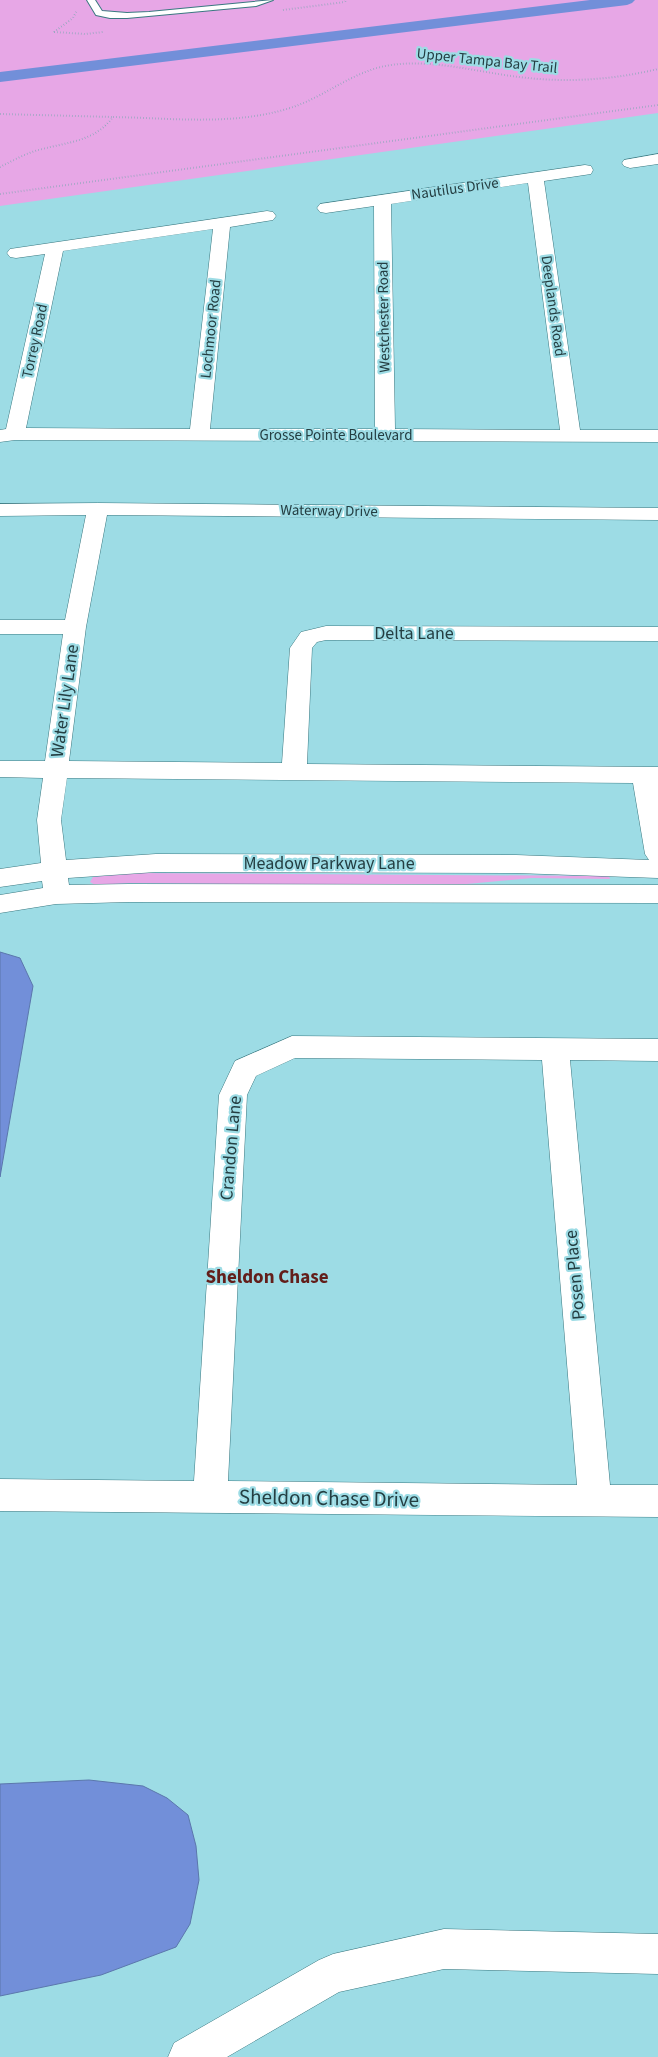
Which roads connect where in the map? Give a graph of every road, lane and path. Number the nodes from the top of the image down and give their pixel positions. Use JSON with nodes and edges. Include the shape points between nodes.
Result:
{"nodes":[{"id":1,"x":91,"y":0,"type":"edge"},
{"id":2,"x":270,"y":0,"type":"edge"},
{"id":3,"x":78,"y":10,"type":"dead end"},
{"id":4,"x":108,"y":32,"type":"dead end"},
{"id":5,"x":658,"y":69,"type":"edge"},
{"id":6,"x":658,"y":105,"type":"edge"},
{"id":7,"x":0,"y":114,"type":"edge"},
{"id":8,"x":113,"y":117,"type":"junction"},
{"id":9,"x":658,"y":159,"type":"edge"},
{"id":10,"x":630,"y":163,"type":"dead end"},
{"id":11,"x":0,"y":167,"type":"edge"},
{"id":12,"x":585,"y":170,"type":"dead end"},
{"id":13,"x":535,"y":177,"type":"junction"},
{"id":14,"x":0,"y":194,"type":"edge"},
{"id":15,"x":382,"y":200,"type":"junction"},
{"id":16,"x":326,"y":208,"type":"dead end"},
{"id":17,"x":267,"y":216,"type":"dead end"},
{"id":18,"x":222,"y":223,"type":"junction"},
{"id":19,"x":55,"y":247,"type":"junction"},
{"id":20,"x":16,"y":253,"type":"dead end"},
{"id":21,"x":5,"y":434,"type":"edge"},
{"id":22,"x":199,"y":435,"type":"junction"},
{"id":23,"x":385,"y":435,"type":"junction"},
{"id":24,"x":571,"y":436,"type":"junction"},
{"id":25,"x":658,"y":436,"type":"edge"},
{"id":26,"x":98,"y":509,"type":"junction"},
{"id":27,"x":0,"y":510,"type":"edge"},
{"id":28,"x":658,"y":514,"type":"edge"},
{"id":29,"x":75,"y":627,"type":"junction"},
{"id":30,"x":0,"y":628,"type":"edge"},
{"id":31,"x":658,"y":634,"type":"edge"},
{"id":32,"x":0,"y":768,"type":"edge"},
{"id":33,"x":56,"y":768,"type":"junction"},
{"id":34,"x":294,"y":772,"type":"junction"},
{"id":35,"x":651,"y":775,"type":"edge"},
{"id":36,"x":658,"y":854,"type":"edge"},
{"id":37,"x":658,"y":868,"type":"edge"},
{"id":38,"x":0,"y":878,"type":"edge"},
{"id":39,"x":55,"y":883,"type":"junction"},
{"id":40,"x":658,"y":894,"type":"edge"},
{"id":41,"x":0,"y":904,"type":"edge"},
{"id":42,"x":555,"y":1049,"type":"junction"},
{"id":43,"x":658,"y":1050,"type":"edge"},
{"id":44,"x":0,"y":1495,"type":"edge"},
{"id":45,"x":210,"y":1497,"type":"junction"},
{"id":46,"x":595,"y":1500,"type":"junction"},
{"id":47,"x":658,"y":1501,"type":"edge"},
{"id":48,"x":658,"y":1954,"type":"edge"},
{"id":49,"x":188,"y":2057,"type":"edge"}],
"edges":[{"from":1,"to":2,"type":"lane","via":[[100,13],[124,16]]},
{"from":3,"to":4,"type":"path","via":[[73,18],[54,32]]},
{"from":5,"to":8,"type":"path","name":"Upper Tampa Bay Trail","via":[[606,78],[558,80],[445,65],[390,65],[366,70],[313,99],[265,114],[194,121]]},
{"from":6,"to":14,"type":"path"},
{"from":7,"to":8,"type":"path","name":"Upper Tampa Bay Trail"},
{"from":8,"to":11,"type":"path","via":[[99,134],[33,152]]},
{"from":9,"to":10,"type":"street"},
{"from":12,"to":13,"type":"street","name":"Nautilus Drive"},
{"from":13,"to":15,"type":"street","name":"Nautilus Drive"},
{"from":13,"to":24,"type":"street","name":"Deeplands Road"},
{"from":15,"to":16,"type":"street","name":"Nautilus Drive"},
{"from":15,"to":23,"type":"street","name":"Westchester Road"},
{"from":17,"to":18,"type":"street"},
{"from":18,"to":19,"type":"street"},
{"from":18,"to":22,"type":"street","name":"Lochmoor Road"},
{"from":19,"to":20,"type":"street"},
{"from":19,"to":21,"type":"street","name":"Torrey Road"},
{"from":21,"to":22,"type":"street","name":"Grosse Pointe Boulevard"},
{"from":22,"to":23,"type":"street","name":"Grosse Pointe Boulevard"},
{"from":23,"to":24,"type":"street","name":"Grosse Pointe Boulevard"},
{"from":24,"to":25,"type":"street","name":"Grosse Pointe Boulevard"},
{"from":26,"to":27,"type":"street","name":"Waterway Drive"},
{"from":26,"to":28,"type":"street","name":"Waterway Drive"},
{"from":26,"to":29,"type":"street","name":"Water Lily Lane"},
{"from":29,"to":30,"type":"street"},
{"from":29,"to":33,"type":"street","name":"Water Lily Lane"},
{"from":31,"to":34,"type":"street","name":"Delta Lane","via":[[326,633],[309,637],[301,648]]},
{"from":32,"to":33,"type":"street"},
{"from":33,"to":34,"type":"street"},
{"from":33,"to":39,"type":"street","name":"Water Lily Lane","via":[[49,820]]},
{"from":34,"to":35,"type":"street"},
{"from":35,"to":36,"type":"street"},
{"from":37,"to":39,"type":"street","name":"Meadow Parkway Lane","via":[[156,863]]},
{"from":38,"to":39,"type":"street","name":"Meadow Parkway Lane"},
{"from":39,"to":40,"type":"street","name":"Meadow Parkway Lane","via":[[129,893]]},
{"from":39,"to":41,"type":"street","name":"Meadow Parkway Lane"},
{"from":42,"to":43,"type":"street","name":"Crandon Lane"},
{"from":42,"to":45,"type":"street","name":"Crandon Lane","via":[[292,1047],[245,1068],[233,1095]]},
{"from":42,"to":46,"type":"street","name":"Posen Place"},
{"from":44,"to":45,"type":"street","name":"Sheldon Chase Drive"},
{"from":45,"to":46,"type":"street","name":"Sheldon Chase Drive"},
{"from":46,"to":47,"type":"street","name":"Sheldon Chase Drive"},
{"from":48,"to":49,"type":"street","via":[[444,1949],[333,1974]]}]}
